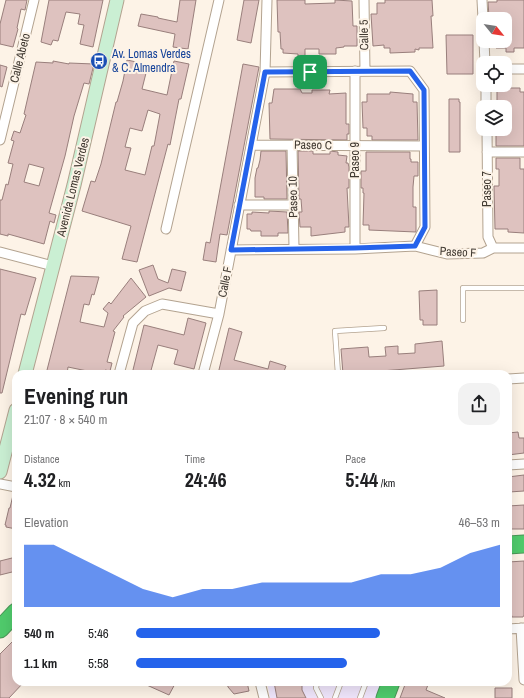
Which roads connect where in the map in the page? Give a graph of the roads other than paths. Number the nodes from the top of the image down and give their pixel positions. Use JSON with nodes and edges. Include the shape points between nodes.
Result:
{"nodes":[{"id":1,"x":34,"y":0,"type":"edge"},
{"id":2,"x":117,"y":0,"type":"edge"},
{"id":3,"x":219,"y":0,"type":"edge"},
{"id":4,"x":267,"y":0,"type":"edge"},
{"id":5,"x":364,"y":0,"type":"edge"},
{"id":6,"x":482,"y":0,"type":"edge"},
{"id":7,"x":483,"y":12,"type":"edge"},
{"id":8,"x":512,"y":69,"type":"edge"},
{"id":9,"x":524,"y":69,"type":"edge"},
{"id":10,"x":360,"y":71,"type":"junction"},
{"id":11,"x":265,"y":72,"type":"junction"},
{"id":12,"x":487,"y":136,"type":"edge"},
{"id":13,"x":0,"y":140,"type":"edge"},
{"id":14,"x":251,"y":145,"type":"junction"},
{"id":15,"x":292,"y":145,"type":"junction"},
{"id":16,"x":356,"y":146,"type":"junction"},
{"id":17,"x":424,"y":146,"type":"junction"},
{"id":18,"x":487,"y":152,"type":"junction"},
{"id":19,"x":524,"y":152,"type":"edge"},
{"id":20,"x":293,"y":204,"type":"junction"},
{"id":21,"x":239,"y":205,"type":"junction"},
{"id":22,"x":166,"y":229,"type":"dead end"},
{"id":23,"x":415,"y":246,"type":"junction"},
{"id":24,"x":294,"y":248,"type":"junction"},
{"id":25,"x":355,"y":248,"type":"junction"},
{"id":26,"x":493,"y":248,"type":"junction"},
{"id":27,"x":524,"y":248,"type":"edge"},
{"id":28,"x":231,"y":250,"type":"junction"},
{"id":29,"x":0,"y":252,"type":"edge"},
{"id":30,"x":53,"y":266,"type":"junction"},
{"id":31,"x":524,"y":288,"type":"edge"},
{"id":32,"x":219,"y":314,"type":"junction"},
{"id":33,"x":463,"y":320,"type":"dead end"},
{"id":34,"x":384,"y":328,"type":"dead end"},
{"id":35,"x":26,"y":370,"type":"edge"},
{"id":36,"x":120,"y":370,"type":"edge"},
{"id":37,"x":204,"y":370,"type":"edge"},
{"id":38,"x":338,"y":370,"type":"edge"},
{"id":39,"x":524,"y":378,"type":"edge"},
{"id":40,"x":512,"y":379,"type":"edge"},
{"id":41,"x":12,"y":421,"type":"edge"},
{"id":42,"x":3,"y":446,"type":"edge"},
{"id":43,"x":524,"y":464,"type":"edge"},
{"id":44,"x":512,"y":465,"type":"edge"},
{"id":45,"x":0,"y":472,"type":"edge"},
{"id":46,"x":0,"y":484,"type":"edge"},
{"id":47,"x":12,"y":487,"type":"edge"},
{"id":48,"x":524,"y":544,"type":"edge"},
{"id":49,"x":512,"y":545,"type":"edge"},
{"id":50,"x":523,"y":628,"type":"edge"},
{"id":51,"x":512,"y":629,"type":"edge"},
{"id":52,"x":524,"y":680,"type":"edge"},
{"id":53,"x":261,"y":686,"type":"edge"},
{"id":54,"x":316,"y":686,"type":"edge"},
{"id":55,"x":340,"y":686,"type":"edge"},
{"id":56,"x":364,"y":686,"type":"edge"},
{"id":57,"x":390,"y":686,"type":"edge"},
{"id":58,"x":264,"y":698,"type":"edge"},
{"id":59,"x":322,"y":698,"type":"edge"},
{"id":60,"x":335,"y":698,"type":"edge"},
{"id":61,"x":360,"y":698,"type":"edge"},
{"id":62,"x":385,"y":698,"type":"edge"}],
"edges":[{"from":1,"to":13,"type":"street","name":"Calle Abeto"},
{"from":2,"to":30,"type":"street","name":"Avenida Lomas Verdes"},
{"from":3,"to":22,"type":"street"},
{"from":4,"to":11,"type":"street","name":"Calle F"},
{"from":5,"to":10,"type":"street","name":"Calle 5"},
{"from":6,"to":7,"type":"street"},
{"from":8,"to":9,"type":"street"},
{"from":10,"to":11,"type":"street"},
{"from":10,"to":16,"type":"street","name":"Paseo 9"},
{"from":10,"to":17,"type":"street","via":[[410,71],[424,90]]},
{"from":11,"to":14,"type":"street","name":"Calle F"},
{"from":12,"to":18,"type":"street","name":"Paseo 7"},
{"from":14,"to":15,"type":"street","name":"Paseo C"},
{"from":14,"to":21,"type":"street","name":"Calle F"},
{"from":15,"to":16,"type":"street","name":"Paseo C"},
{"from":15,"to":20,"type":"street","name":"Paseo 10"},
{"from":16,"to":17,"type":"street","name":"Paseo C"},
{"from":16,"to":25,"type":"street","name":"Paseo 9"},
{"from":17,"to":23,"type":"street","via":[[425,227]]},
{"from":18,"to":19,"type":"street"},
{"from":18,"to":26,"type":"street","name":"Paseo 7","via":[[488,237]]},
{"from":20,"to":21,"type":"street"},
{"from":20,"to":24,"type":"street","name":"Paseo 10"},
{"from":21,"to":28,"type":"street","name":"Calle F"},
{"from":23,"to":25,"type":"street","name":"Paseo F"},
{"from":23,"to":26,"type":"street","name":"Paseo F","via":[[447,254],[483,253]]},
{"from":24,"to":25,"type":"street","name":"Paseo F"},
{"from":24,"to":28,"type":"street","name":"Paseo F"},
{"from":26,"to":27,"type":"street"},
{"from":28,"to":32,"type":"street","name":"Calle F"},
{"from":29,"to":30,"type":"street"},
{"from":30,"to":35,"type":"street","name":"Avenida Lomas Verdes"},
{"from":31,"to":33,"type":"lane","via":[[463,288]]},
{"from":32,"to":36,"type":"street","via":[[162,304],[145,311],[133,322]]},
{"from":32,"to":37,"type":"street","name":"Calle F"},
{"from":34,"to":38,"type":"lane","via":[[335,331]]},
{"from":39,"to":40,"type":"street"},
{"from":41,"to":42,"type":"street"},
{"from":42,"to":45,"type":"street"},
{"from":43,"to":44,"type":"street"},
{"from":46,"to":47,"type":"street"},
{"from":48,"to":49,"type":"highway"},
{"from":50,"to":51,"type":"street"},
{"from":50,"to":52,"type":"street"},
{"from":53,"to":58,"type":"street"},
{"from":54,"to":59,"type":"lane"},
{"from":55,"to":60,"type":"lane"},
{"from":56,"to":61,"type":"lane"},
{"from":57,"to":62,"type":"highway"}]}
